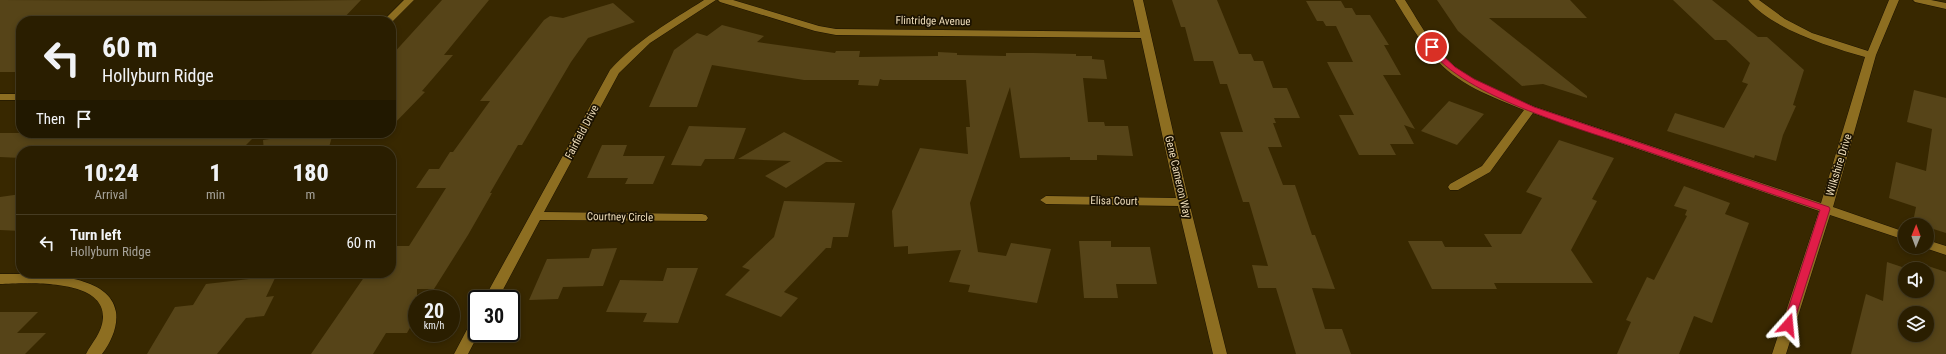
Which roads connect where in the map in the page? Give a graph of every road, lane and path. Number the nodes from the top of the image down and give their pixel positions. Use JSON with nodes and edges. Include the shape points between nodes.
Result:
{"nodes":[{"id":1,"x":409,"y":0,"type":"edge"},
{"id":2,"x":711,"y":0,"type":"edge"},
{"id":3,"x":723,"y":0,"type":"edge"},
{"id":4,"x":1138,"y":0,"type":"edge"},
{"id":5,"x":1400,"y":0,"type":"edge"},
{"id":6,"x":1753,"y":0,"type":"edge"},
{"id":7,"x":1894,"y":0,"type":"edge"},
{"id":8,"x":1918,"y":0,"type":"edge"},
{"id":9,"x":1946,"y":6,"type":"edge"},
{"id":10,"x":393,"y":16,"type":"edge"},
{"id":11,"x":1146,"y":35,"type":"junction"},
{"id":12,"x":1871,"y":55,"type":"junction"},
{"id":13,"x":0,"y":97,"type":"edge"},
{"id":14,"x":16,"y":97,"type":"edge"},
{"id":15,"x":1531,"y":109,"type":"junction"},
{"id":16,"x":1454,"y":187,"type":"dead end"},
{"id":17,"x":1046,"y":200,"type":"dead end"},
{"id":18,"x":1183,"y":202,"type":"junction"},
{"id":19,"x":1826,"y":209,"type":"junction"},
{"id":20,"x":537,"y":216,"type":"junction"},
{"id":21,"x":702,"y":218,"type":"dead end"},
{"id":22,"x":1898,"y":234,"type":"edge"},
{"id":23,"x":1934,"y":246,"type":"edge"},
{"id":24,"x":1946,"y":250,"type":"edge"},
{"id":25,"x":0,"y":279,"type":"edge"},
{"id":26,"x":496,"y":290,"type":"edge"},
{"id":27,"x":468,"y":341,"type":"edge"},
{"id":28,"x":93,"y":354,"type":"edge"},
{"id":29,"x":461,"y":354,"type":"edge"},
{"id":30,"x":1220,"y":354,"type":"edge"},
{"id":31,"x":1779,"y":354,"type":"edge"}],
"edges":[{"from":1,"to":10,"type":"street"},
{"from":2,"to":20,"type":"street","name":"Fairfield Drive","via":[[625,58],[614,72]]},
{"from":3,"to":11,"type":"street","name":"Flintridge Avenue","via":[[818,29],[836,32]]},
{"from":4,"to":11,"type":"street","name":"Gene Cameron Way"},
{"from":5,"to":15,"type":"street","via":[[1437,55],[1452,68],[1488,89]]},
{"from":6,"to":12,"type":"street","via":[[1772,17],[1805,34]]},
{"from":7,"to":12,"type":"street","name":"Wilkshire Drive"},
{"from":8,"to":9,"type":"street"},
{"from":11,"to":18,"type":"street","name":"Gene Cameron Way"},
{"from":12,"to":19,"type":"street","name":"Wilkshire Drive"},
{"from":13,"to":14,"type":"street"},
{"from":15,"to":16,"type":"street","via":[[1486,169]]},
{"from":15,"to":19,"type":"street"},
{"from":17,"to":18,"type":"street","name":"Elisa Court"},
{"from":18,"to":30,"type":"street","name":"Gene Cameron Way"},
{"from":19,"to":22,"type":"street"},
{"from":19,"to":31,"type":"street","name":"Wilkshire Drive"},
{"from":20,"to":21,"type":"street","name":"Courtney Circle"},
{"from":20,"to":26,"type":"street","name":"Fairfield Drive"},
{"from":23,"to":24,"type":"street"},
{"from":25,"to":28,"type":"street","via":[[69,282],[92,289],[106,299],[111,312],[109,327]]},
{"from":27,"to":29,"type":"street"}]}
